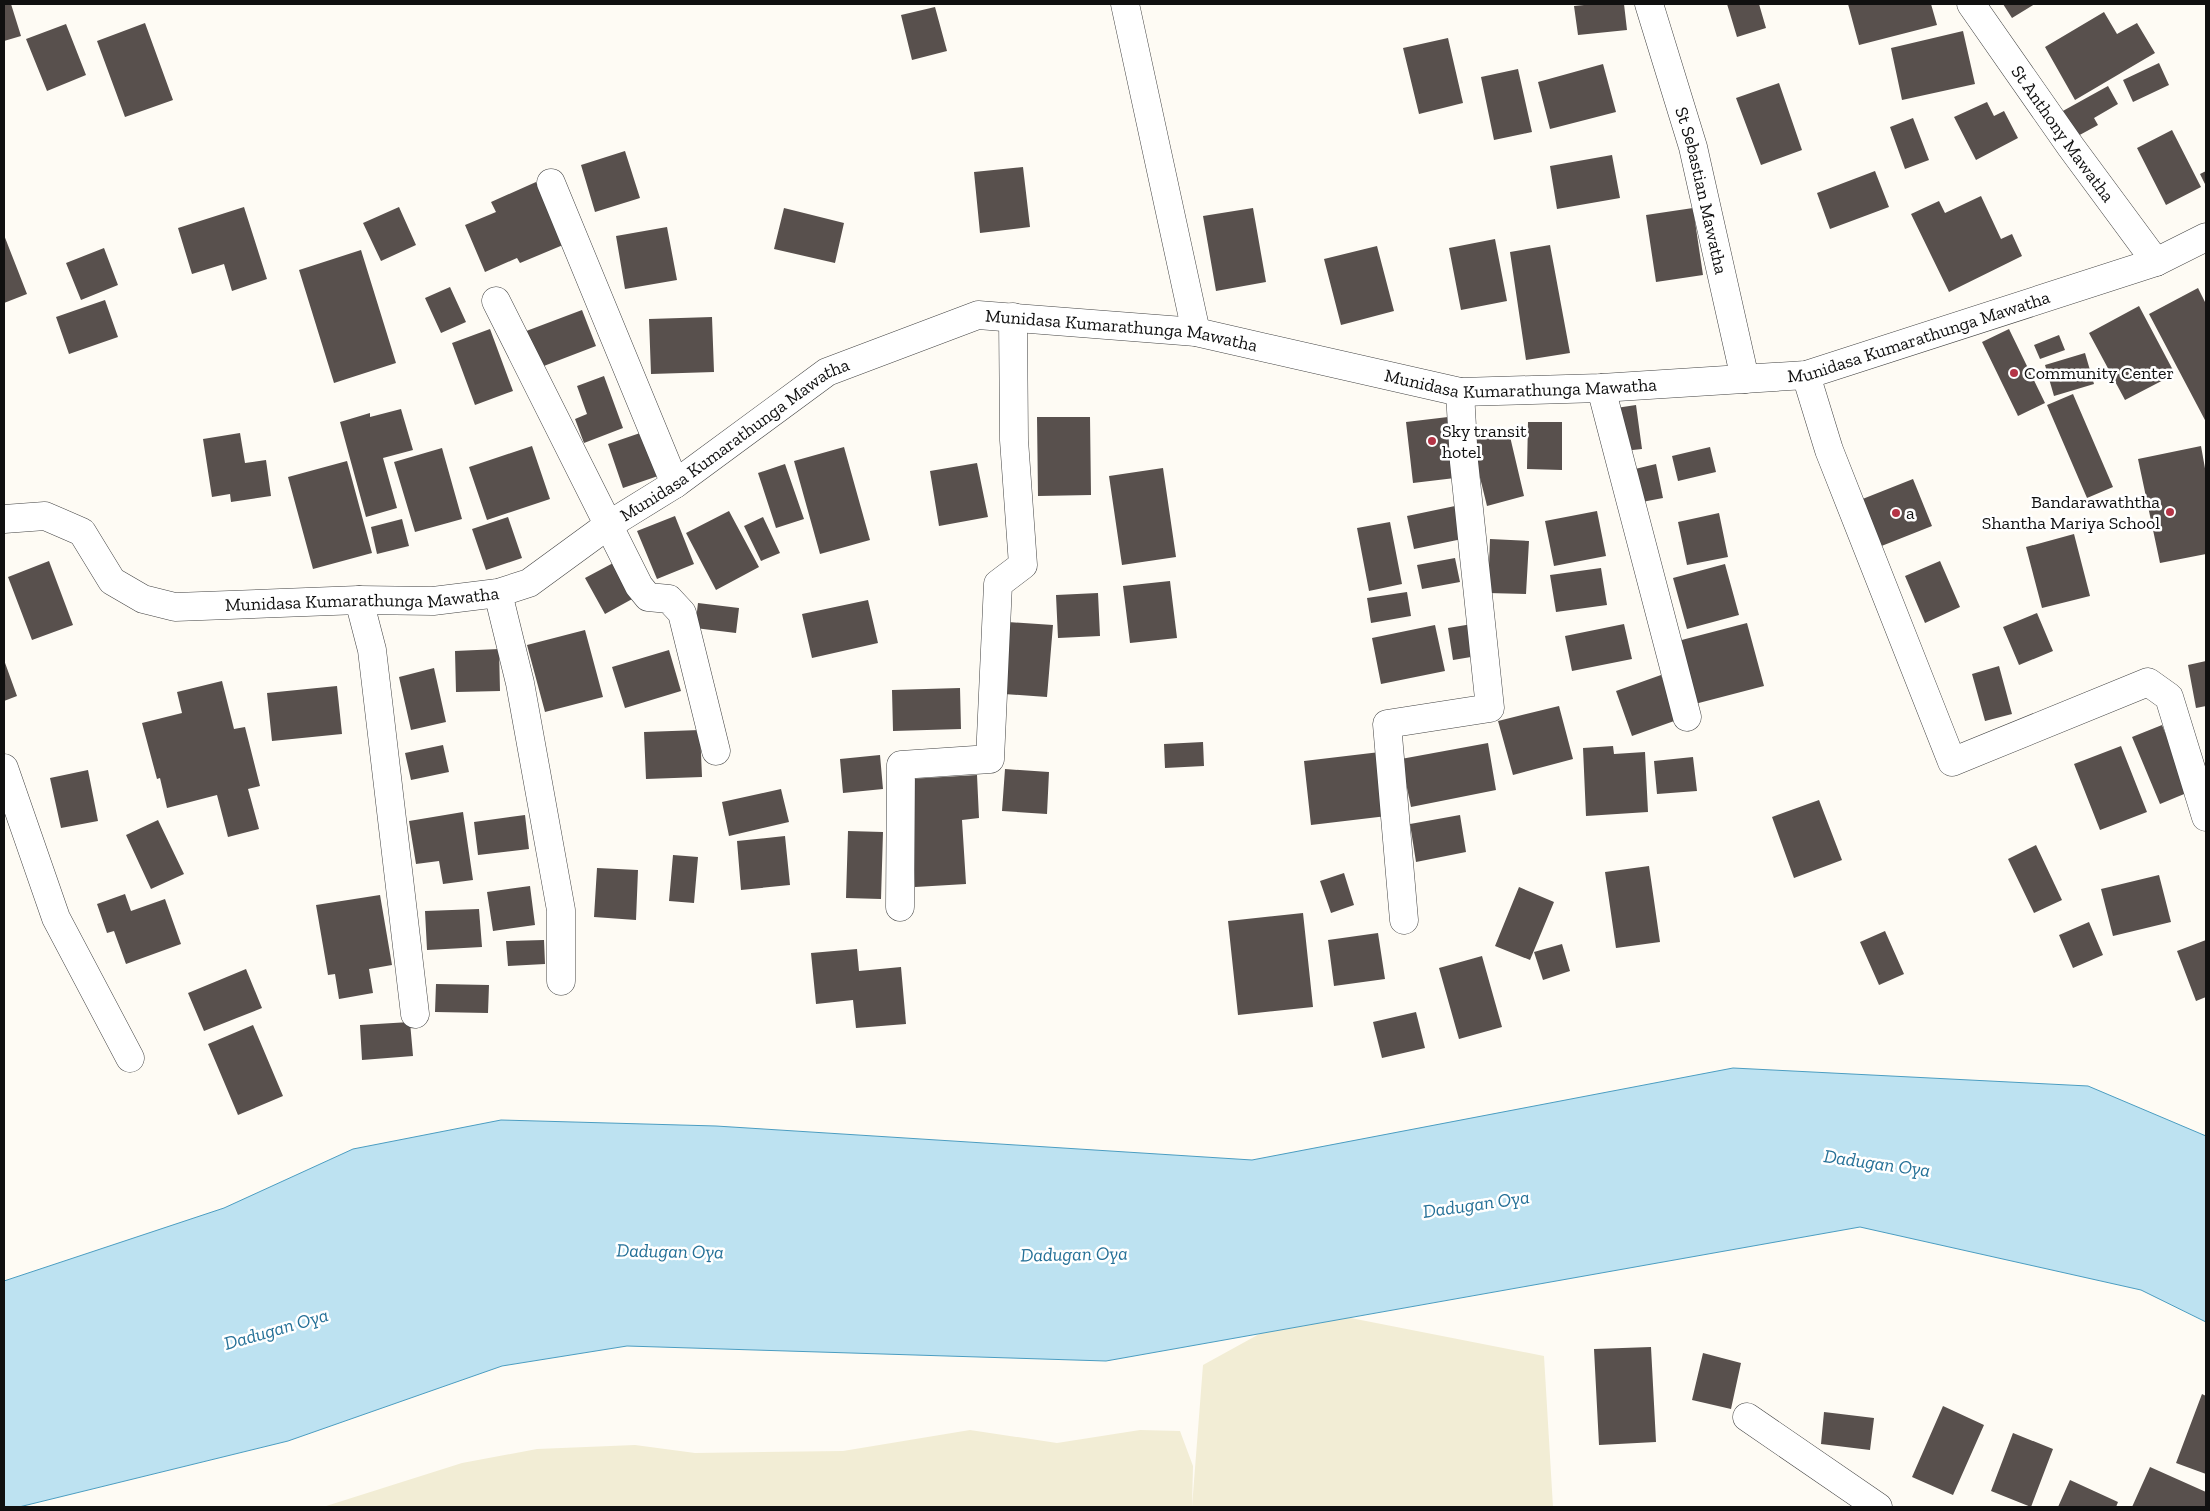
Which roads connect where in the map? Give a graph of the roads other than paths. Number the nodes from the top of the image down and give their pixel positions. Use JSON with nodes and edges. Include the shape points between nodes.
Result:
{"nodes":[{"id":1,"x":1125,"y":4,"type":"edge"},
{"id":2,"x":1650,"y":4,"type":"edge"},
{"id":3,"x":1971,"y":4,"type":"edge"},
{"id":4,"x":551,"y":183,"type":"dead end"},
{"id":5,"x":2206,"y":237,"type":"edge"},
{"id":6,"x":2156,"y":262,"type":"junction"},
{"id":7,"x":496,"y":301,"type":"dead end"},
{"id":8,"x":1013,"y":317,"type":"junction"},
{"id":9,"x":1196,"y":332,"type":"junction"},
{"id":10,"x":1806,"y":375,"type":"junction"},
{"id":11,"x":1746,"y":379,"type":"junction"},
{"id":12,"x":1601,"y":388,"type":"junction"},
{"id":13,"x":1460,"y":392,"type":"junction"},
{"id":14,"x":675,"y":484,"type":"junction"},
{"id":15,"x":4,"y":519,"type":"edge"},
{"id":16,"x":608,"y":526,"type":"junction"},
{"id":17,"x":498,"y":593,"type":"junction"},
{"id":18,"x":359,"y":600,"type":"junction"},
{"id":19,"x":1687,"y":717,"type":"dead end"},
{"id":20,"x":716,"y":751,"type":"dead end"},
{"id":21,"x":4,"y":768,"type":"edge"},
{"id":22,"x":2206,"y":817,"type":"edge"},
{"id":23,"x":900,"y":907,"type":"dead end"},
{"id":24,"x":1404,"y":920,"type":"dead end"},
{"id":25,"x":562,"y":981,"type":"dead end"},
{"id":26,"x":415,"y":1014,"type":"dead end"},
{"id":27,"x":130,"y":1058,"type":"dead end"},
{"id":28,"x":1747,"y":1417,"type":"dead end"},
{"id":29,"x":1878,"y":1507,"type":"edge"}],
"edges":[{"from":1,"to":9,"type":"street"},
{"from":2,"to":11,"type":"street","name":"St Sebastian Mawatha","via":[[1693,147]]},
{"from":3,"to":6,"type":"street","name":"St Anthony Mawatha"},
{"from":4,"to":14,"type":"street"},
{"from":5,"to":6,"type":"street","name":"Munidasa Kumarathunga Mawatha"},
{"from":6,"to":10,"type":"street","name":"Munidasa Kumarathunga Mawatha"},
{"from":7,"to":16,"type":"street"},
{"from":8,"to":9,"type":"street","name":"Munidasa Kumarathunga Mawatha"},
{"from":8,"to":14,"type":"street","name":"Munidasa Kumarathunga Mawatha","via":[[978,315],[827,372]]},
{"from":8,"to":23,"type":"street","via":[[1014,440],[1023,565],[998,584],[990,760],[901,765]]},
{"from":9,"to":13,"type":"street","name":"Munidasa Kumarathunga Mawatha"},
{"from":10,"to":11,"type":"street","name":"Munidasa Kumarathunga Mawatha"},
{"from":10,"to":22,"type":"street","via":[[1829,450],[1952,762],[2148,682],[2169,697]]},
{"from":11,"to":12,"type":"street","name":"Munidasa Kumarathunga Mawatha"},
{"from":12,"to":13,"type":"street","name":"Munidasa Kumarathunga Mawatha"},
{"from":12,"to":19,"type":"street"},
{"from":13,"to":24,"type":"street","via":[[1464,462],[1490,708],[1387,724]]},
{"from":14,"to":16,"type":"street","name":"Munidasa Kumarathunga Mawatha"},
{"from":15,"to":18,"type":"street","name":"Munidasa Kumarathunga Mawatha","via":[[45,516],[82,532],[112,581],[143,599],[175,607]]},
{"from":16,"to":17,"type":"street","name":"Munidasa Kumarathunga Mawatha","via":[[529,583]]},
{"from":16,"to":20,"type":"street","via":[[648,597],[670,599],[682,612]]},
{"from":17,"to":18,"type":"street","name":"Munidasa Kumarathunga Mawatha","via":[[434,601]]},
{"from":17,"to":25,"type":"street","via":[[520,683],[562,910]]},
{"from":18,"to":26,"type":"street","via":[[372,650]]},
{"from":21,"to":27,"type":"street","via":[[56,918]]},
{"from":28,"to":29,"type":"street"}]}
